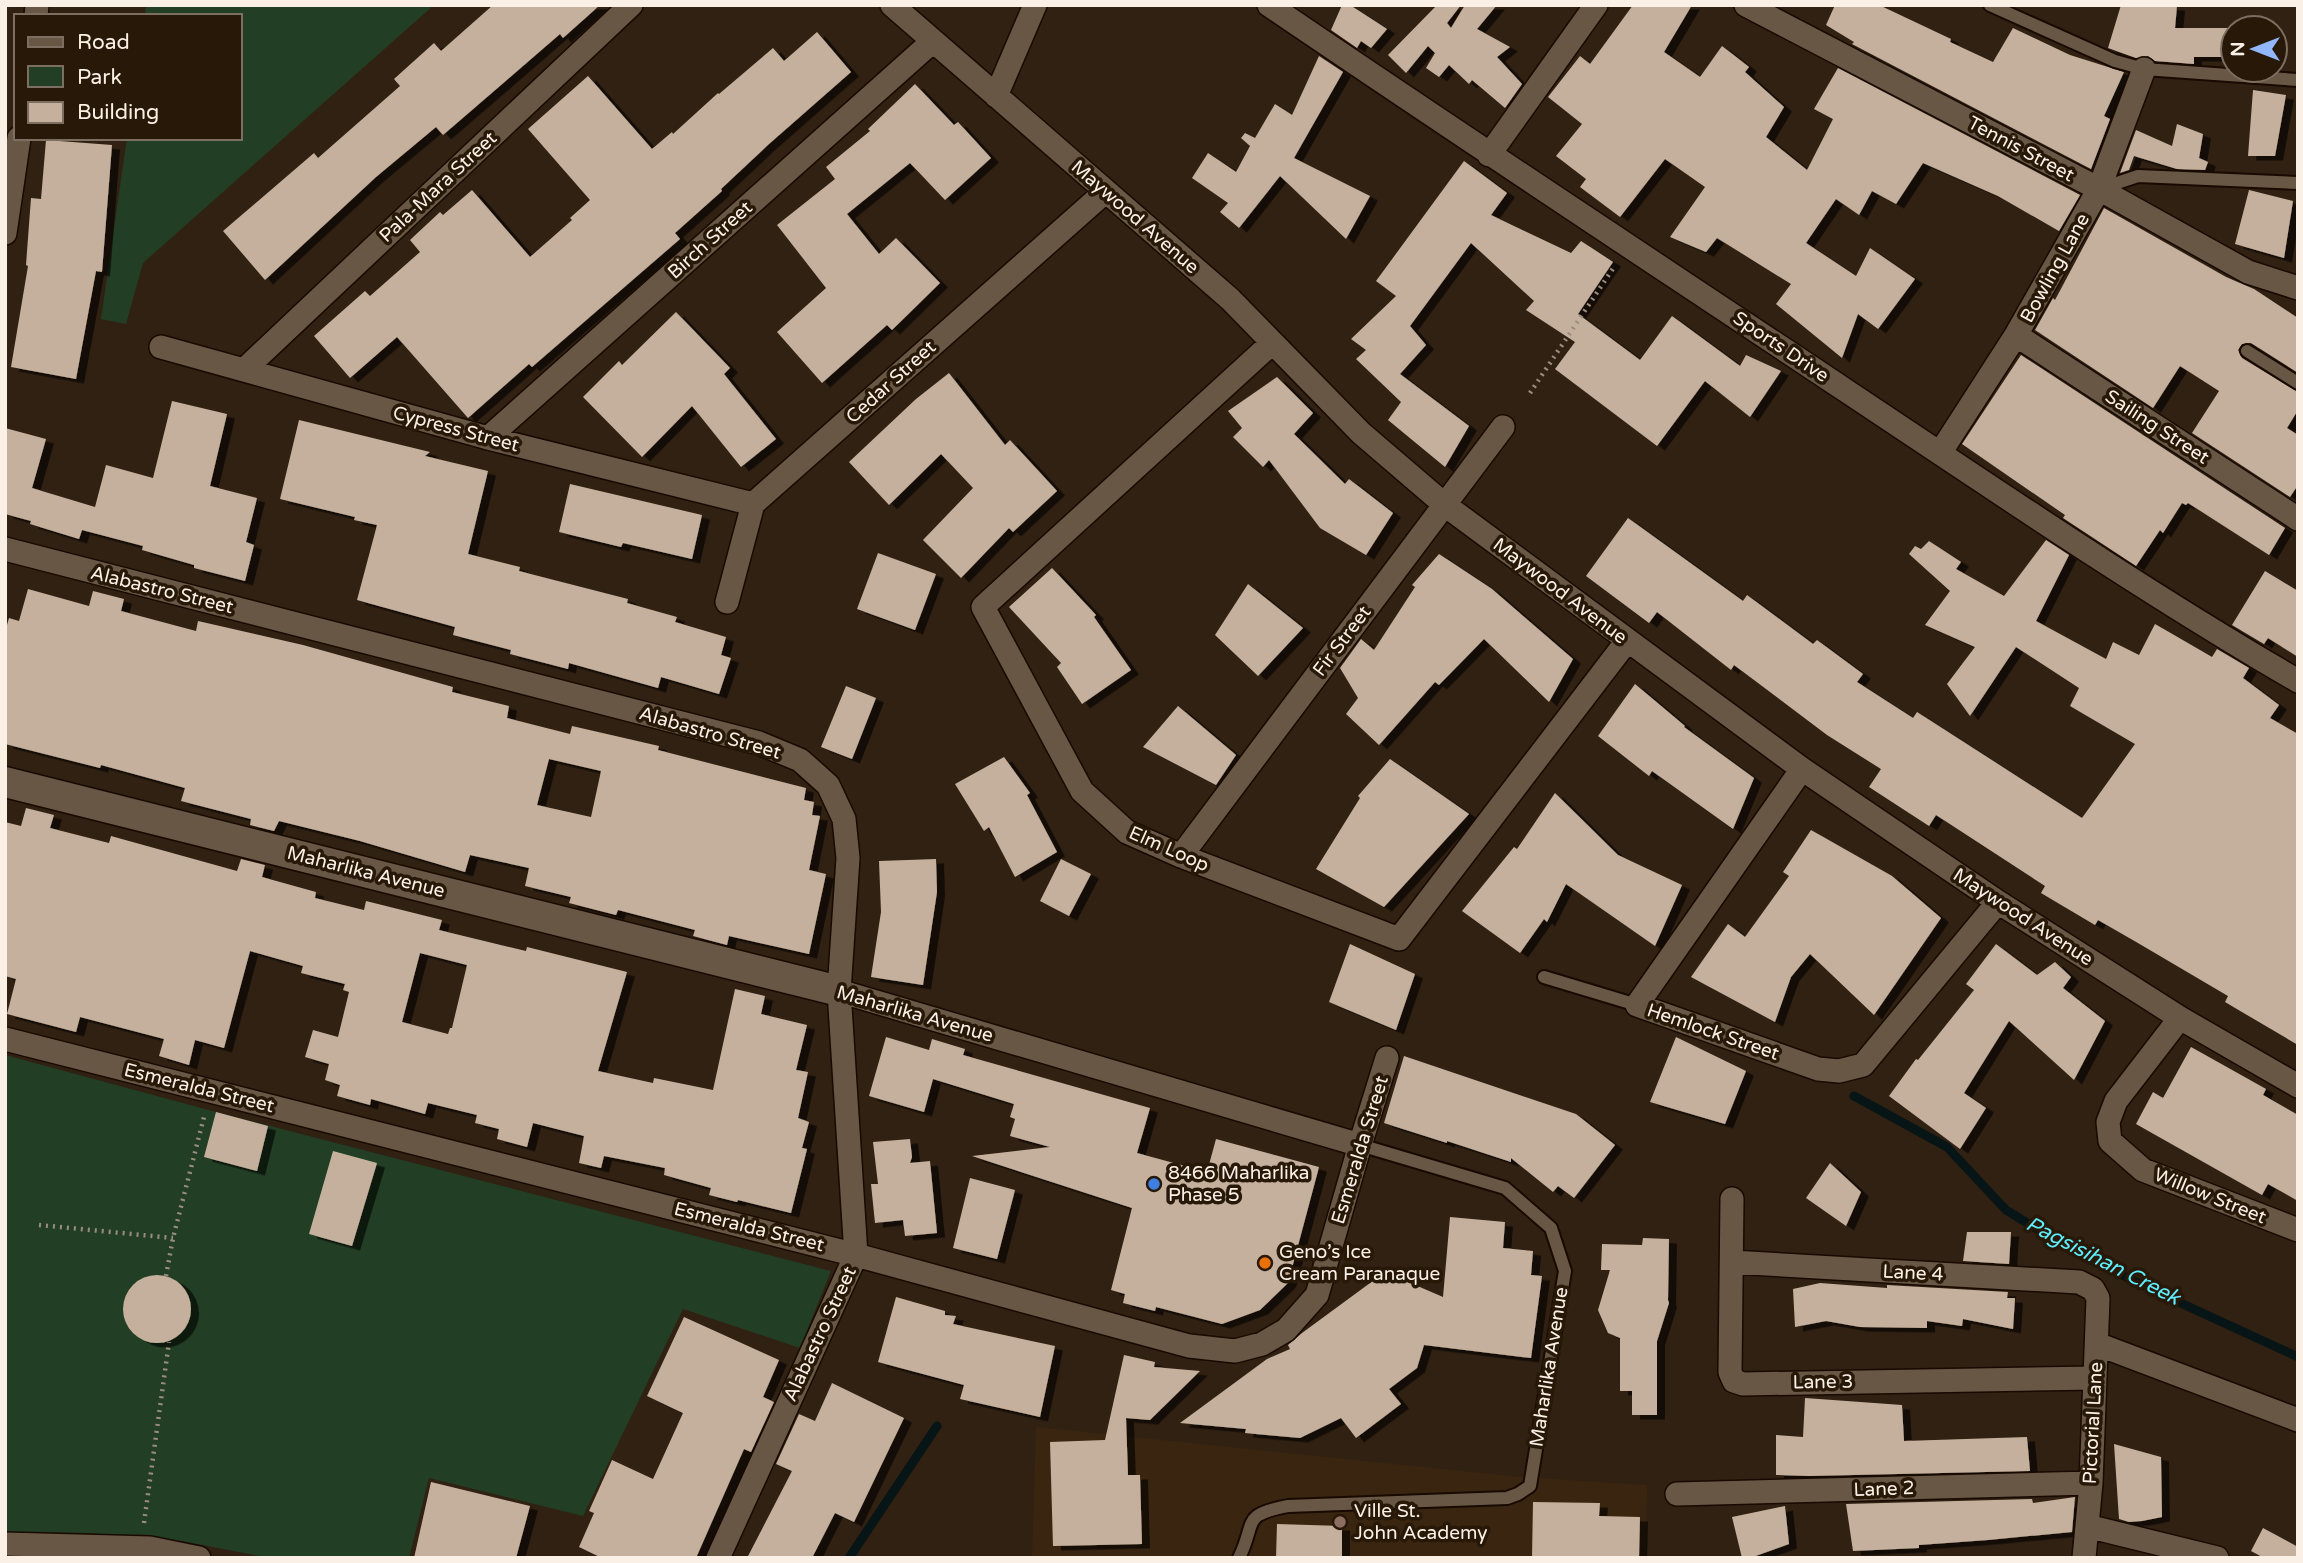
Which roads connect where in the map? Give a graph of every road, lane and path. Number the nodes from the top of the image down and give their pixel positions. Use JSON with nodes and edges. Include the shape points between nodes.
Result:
{"nodes":[{"id":1,"x":631,"y":5,"type":"edge"},
{"id":2,"x":892,"y":5,"type":"edge"},
{"id":3,"x":1035,"y":5,"type":"edge"},
{"id":4,"x":1269,"y":5,"type":"edge"},
{"id":5,"x":1596,"y":5,"type":"edge"},
{"id":6,"x":1990,"y":5,"type":"edge"},
{"id":7,"x":1750,"y":6,"type":"edge"},
{"id":8,"x":933,"y":41,"type":"junction"},
{"id":9,"x":2144,"y":69,"type":"junction"},
{"id":10,"x":2298,"y":80,"type":"edge"},
{"id":11,"x":996,"y":96,"type":"junction"},
{"id":12,"x":19,"y":140,"type":"edge"},
{"id":13,"x":1489,"y":155,"type":"junction"},
{"id":14,"x":2298,"y":183,"type":"edge"},
{"id":15,"x":2099,"y":189,"type":"junction"},
{"id":16,"x":1105,"y":192,"type":"junction"},
{"id":17,"x":5,"y":233,"type":"edge"},
{"id":18,"x":1628,"y":246,"type":"junction"},
{"id":19,"x":2298,"y":288,"type":"edge"},
{"id":20,"x":2017,"y":335,"type":"junction"},
{"id":21,"x":1272,"y":343,"type":"junction"},
{"id":22,"x":161,"y":347,"type":"dead end"},
{"id":23,"x":2247,"y":351,"type":"dead end"},
{"id":24,"x":245,"y":369,"type":"junction"},
{"id":25,"x":2298,"y":383,"type":"edge"},
{"id":26,"x":1530,"y":393,"type":"dead end"},
{"id":27,"x":1503,"y":427,"type":"dead end"},
{"id":28,"x":488,"y":438,"type":"junction"},
{"id":29,"x":1940,"y":453,"type":"junction"},
{"id":30,"x":753,"y":503,"type":"junction"},
{"id":31,"x":1445,"y":505,"type":"junction"},
{"id":32,"x":2298,"y":519,"type":"edge"},
{"id":33,"x":6,"y":552,"type":"edge"},
{"id":34,"x":727,"y":602,"type":"dead end"},
{"id":35,"x":1627,"y":640,"type":"junction"},
{"id":36,"x":2298,"y":681,"type":"edge"},
{"id":37,"x":1802,"y":769,"type":"junction"},
{"id":38,"x":5,"y":782,"type":"edge"},
{"id":39,"x":1181,"y":856,"type":"junction"},
{"id":40,"x":1998,"y":902,"type":"junction"},
{"id":41,"x":1544,"y":977,"type":"dead end"},
{"id":42,"x":839,"y":991,"type":"junction"},
{"id":43,"x":1637,"y":1005,"type":"junction"},
{"id":44,"x":2180,"y":1018,"type":"junction"},
{"id":45,"x":5,"y":1039,"type":"edge"},
{"id":46,"x":1387,"y":1058,"type":"dead end"},
{"id":47,"x":2298,"y":1086,"type":"edge"},
{"id":48,"x":210,"y":1091,"type":"junction"},
{"id":49,"x":1360,"y":1145,"type":"junction"},
{"id":50,"x":1732,"y":1199,"type":"dead end"},
{"id":51,"x":39,"y":1224,"type":"dead end"},
{"id":52,"x":2298,"y":1230,"type":"edge"},
{"id":53,"x":173,"y":1238,"type":"junction"},
{"id":54,"x":856,"y":1255,"type":"junction"},
{"id":55,"x":1732,"y":1262,"type":"junction"},
{"id":56,"x":166,"y":1276,"type":"dead end"},
{"id":57,"x":2093,"y":1289,"type":"joint"},
{"id":58,"x":169,"y":1342,"type":"dead end"},
{"id":59,"x":2097,"y":1343,"type":"junction"},
{"id":60,"x":2095,"y":1378,"type":"junction"},
{"id":61,"x":2298,"y":1420,"type":"edge"},
{"id":62,"x":2091,"y":1483,"type":"junction"},
{"id":63,"x":1677,"y":1494,"type":"dead end"},
{"id":64,"x":2087,"y":1526,"type":"junction"},
{"id":65,"x":5,"y":1544,"type":"edge"},
{"id":66,"x":140,"y":1548,"type":"junction"},
{"id":67,"x":199,"y":1558,"type":"edge"},
{"id":68,"x":718,"y":1558,"type":"edge"},
{"id":69,"x":1239,"y":1558,"type":"edge"},
{"id":70,"x":2084,"y":1558,"type":"edge"},
{"id":71,"x":2217,"y":1558,"type":"edge"}],
"edges":[{"from":1,"to":24,"type":"street","name":"Pala-Mara Street"},
{"from":2,"to":8,"type":"street","name":"Maywood Avenue"},
{"from":3,"to":11,"type":"street"},
{"from":4,"to":13,"type":"street","name":"Sports Drive"},
{"from":5,"to":13,"type":"street"},
{"from":6,"to":9,"type":"lane","via":[[2115,61]]},
{"from":7,"to":15,"type":"street","name":"Tennis Street"},
{"from":8,"to":11,"type":"street","name":"Maywood Avenue"},
{"from":8,"to":28,"type":"street","name":"Birch Street"},
{"from":9,"to":10,"type":"lane"},
{"from":9,"to":15,"type":"street","name":"Bowling Lane"},
{"from":11,"to":16,"type":"street","name":"Maywood Avenue"},
{"from":12,"to":17,"type":"street"},
{"from":13,"to":18,"type":"street","name":"Sports Drive"},
{"from":14,"to":15,"type":"lane","via":[[2138,176]]},
{"from":15,"to":19,"type":"street","name":"Tennis Street","via":[[2248,272]]},
{"from":15,"to":20,"type":"street","name":"Bowling Lane"},
{"from":16,"to":21,"type":"street","name":"Maywood Avenue","via":[[1230,299]]},
{"from":16,"to":30,"type":"street","name":"Cedar Street"},
{"from":18,"to":26,"type":"path"},
{"from":18,"to":29,"type":"street","name":"Sports Drive"},
{"from":20,"to":29,"type":"street","name":"Bowling Lane"},
{"from":20,"to":32,"type":"street","name":"Sailing Street"},
{"from":21,"to":31,"type":"street","name":"Maywood Avenue","via":[[1361,433]]},
{"from":21,"to":39,"type":"street","name":"Elm Loop","via":[[983,607],[1082,791],[1127,832]]},
{"from":22,"to":24,"type":"street","name":"Cypress Street"},
{"from":23,"to":25,"type":"lane"},
{"from":24,"to":28,"type":"street","name":"Cypress Street"},
{"from":27,"to":31,"type":"street","name":"Fir Street"},
{"from":28,"to":30,"type":"street","name":"Cypress Street"},
{"from":29,"to":36,"type":"street","name":"Sports Drive"},
{"from":30,"to":34,"type":"street"},
{"from":31,"to":35,"type":"street","name":"Maywood Avenue"},
{"from":31,"to":39,"type":"street","name":"Fir Street"},
{"from":33,"to":42,"type":"street","name":"Alabastro Street","via":[[759,743],[800,760],[828,785],[844,819],[848,858]]},
{"from":35,"to":37,"type":"street","name":"Maywood Avenue"},
{"from":35,"to":39,"type":"street","name":"Elm Loop","via":[[1399,939]]},
{"from":37,"to":40,"type":"street","name":"Maywood Avenue"},
{"from":37,"to":43,"type":"street","name":"Hemlock Street"},
{"from":38,"to":42,"type":"street","name":"Maharlika Avenue"},
{"from":40,"to":43,"type":"street","name":"Hemlock Street","via":[[1863,1065],[1839,1071],[1818,1069]]},
{"from":40,"to":44,"type":"street","name":"Maywood Avenue"},
{"from":41,"to":43,"type":"lane"},
{"from":42,"to":49,"type":"street","name":"Maharlika Avenue"},
{"from":42,"to":54,"type":"street","name":"Alabastro Street"},
{"from":44,"to":47,"type":"street","name":"Maywood Avenue"},
{"from":44,"to":52,"type":"street","name":"Willow Street","via":[[2116,1101],[2108,1122],[2110,1141],[2143,1170]]},
{"from":45,"to":48,"type":"street","name":"Esmeralda Street"},
{"from":46,"to":49,"type":"street","name":"Esmeralda Street"},
{"from":48,"to":53,"type":"path"},
{"from":48,"to":54,"type":"street","name":"Esmeralda Street"},
{"from":49,"to":54,"type":"street","name":"Esmeralda Street","via":[[1317,1295],[1286,1330],[1235,1351],[1189,1346]]},
{"from":49,"to":69,"type":"lane","name":"Maharlika Avenue","via":[[1505,1188],[1551,1228],[1565,1271],[1530,1486],[1496,1499],[1265,1510],[1249,1526]]},
{"from":50,"to":55,"type":"street","name":"Lane 3"},
{"from":51,"to":53,"type":"path"},
{"from":53,"to":56,"type":"path"},
{"from":54,"to":68,"type":"street","name":"Alabastro Street"},
{"from":55,"to":57,"type":"street","name":"Lane 4","via":[[2079,1282]]},
{"from":55,"to":60,"type":"street","name":"Lane 3","via":[[1730,1372],[1734,1381],[1743,1384]]},
{"from":57,"to":59,"type":"street","name":"Pictorial Lane","via":[[2098,1298]]},
{"from":58,"to":66,"type":"path"},
{"from":59,"to":60,"type":"street","name":"Pictorial Lane"},
{"from":59,"to":61,"type":"street"},
{"from":60,"to":62,"type":"street","name":"Pictorial Lane"},
{"from":62,"to":63,"type":"street","name":"Lane 2"},
{"from":62,"to":64,"type":"street","name":"Pictorial Lane"},
{"from":64,"to":70,"type":"street","name":"Pictorial Lane"},
{"from":64,"to":71,"type":"street"},
{"from":65,"to":66,"type":"street"},
{"from":66,"to":67,"type":"street"}]}
